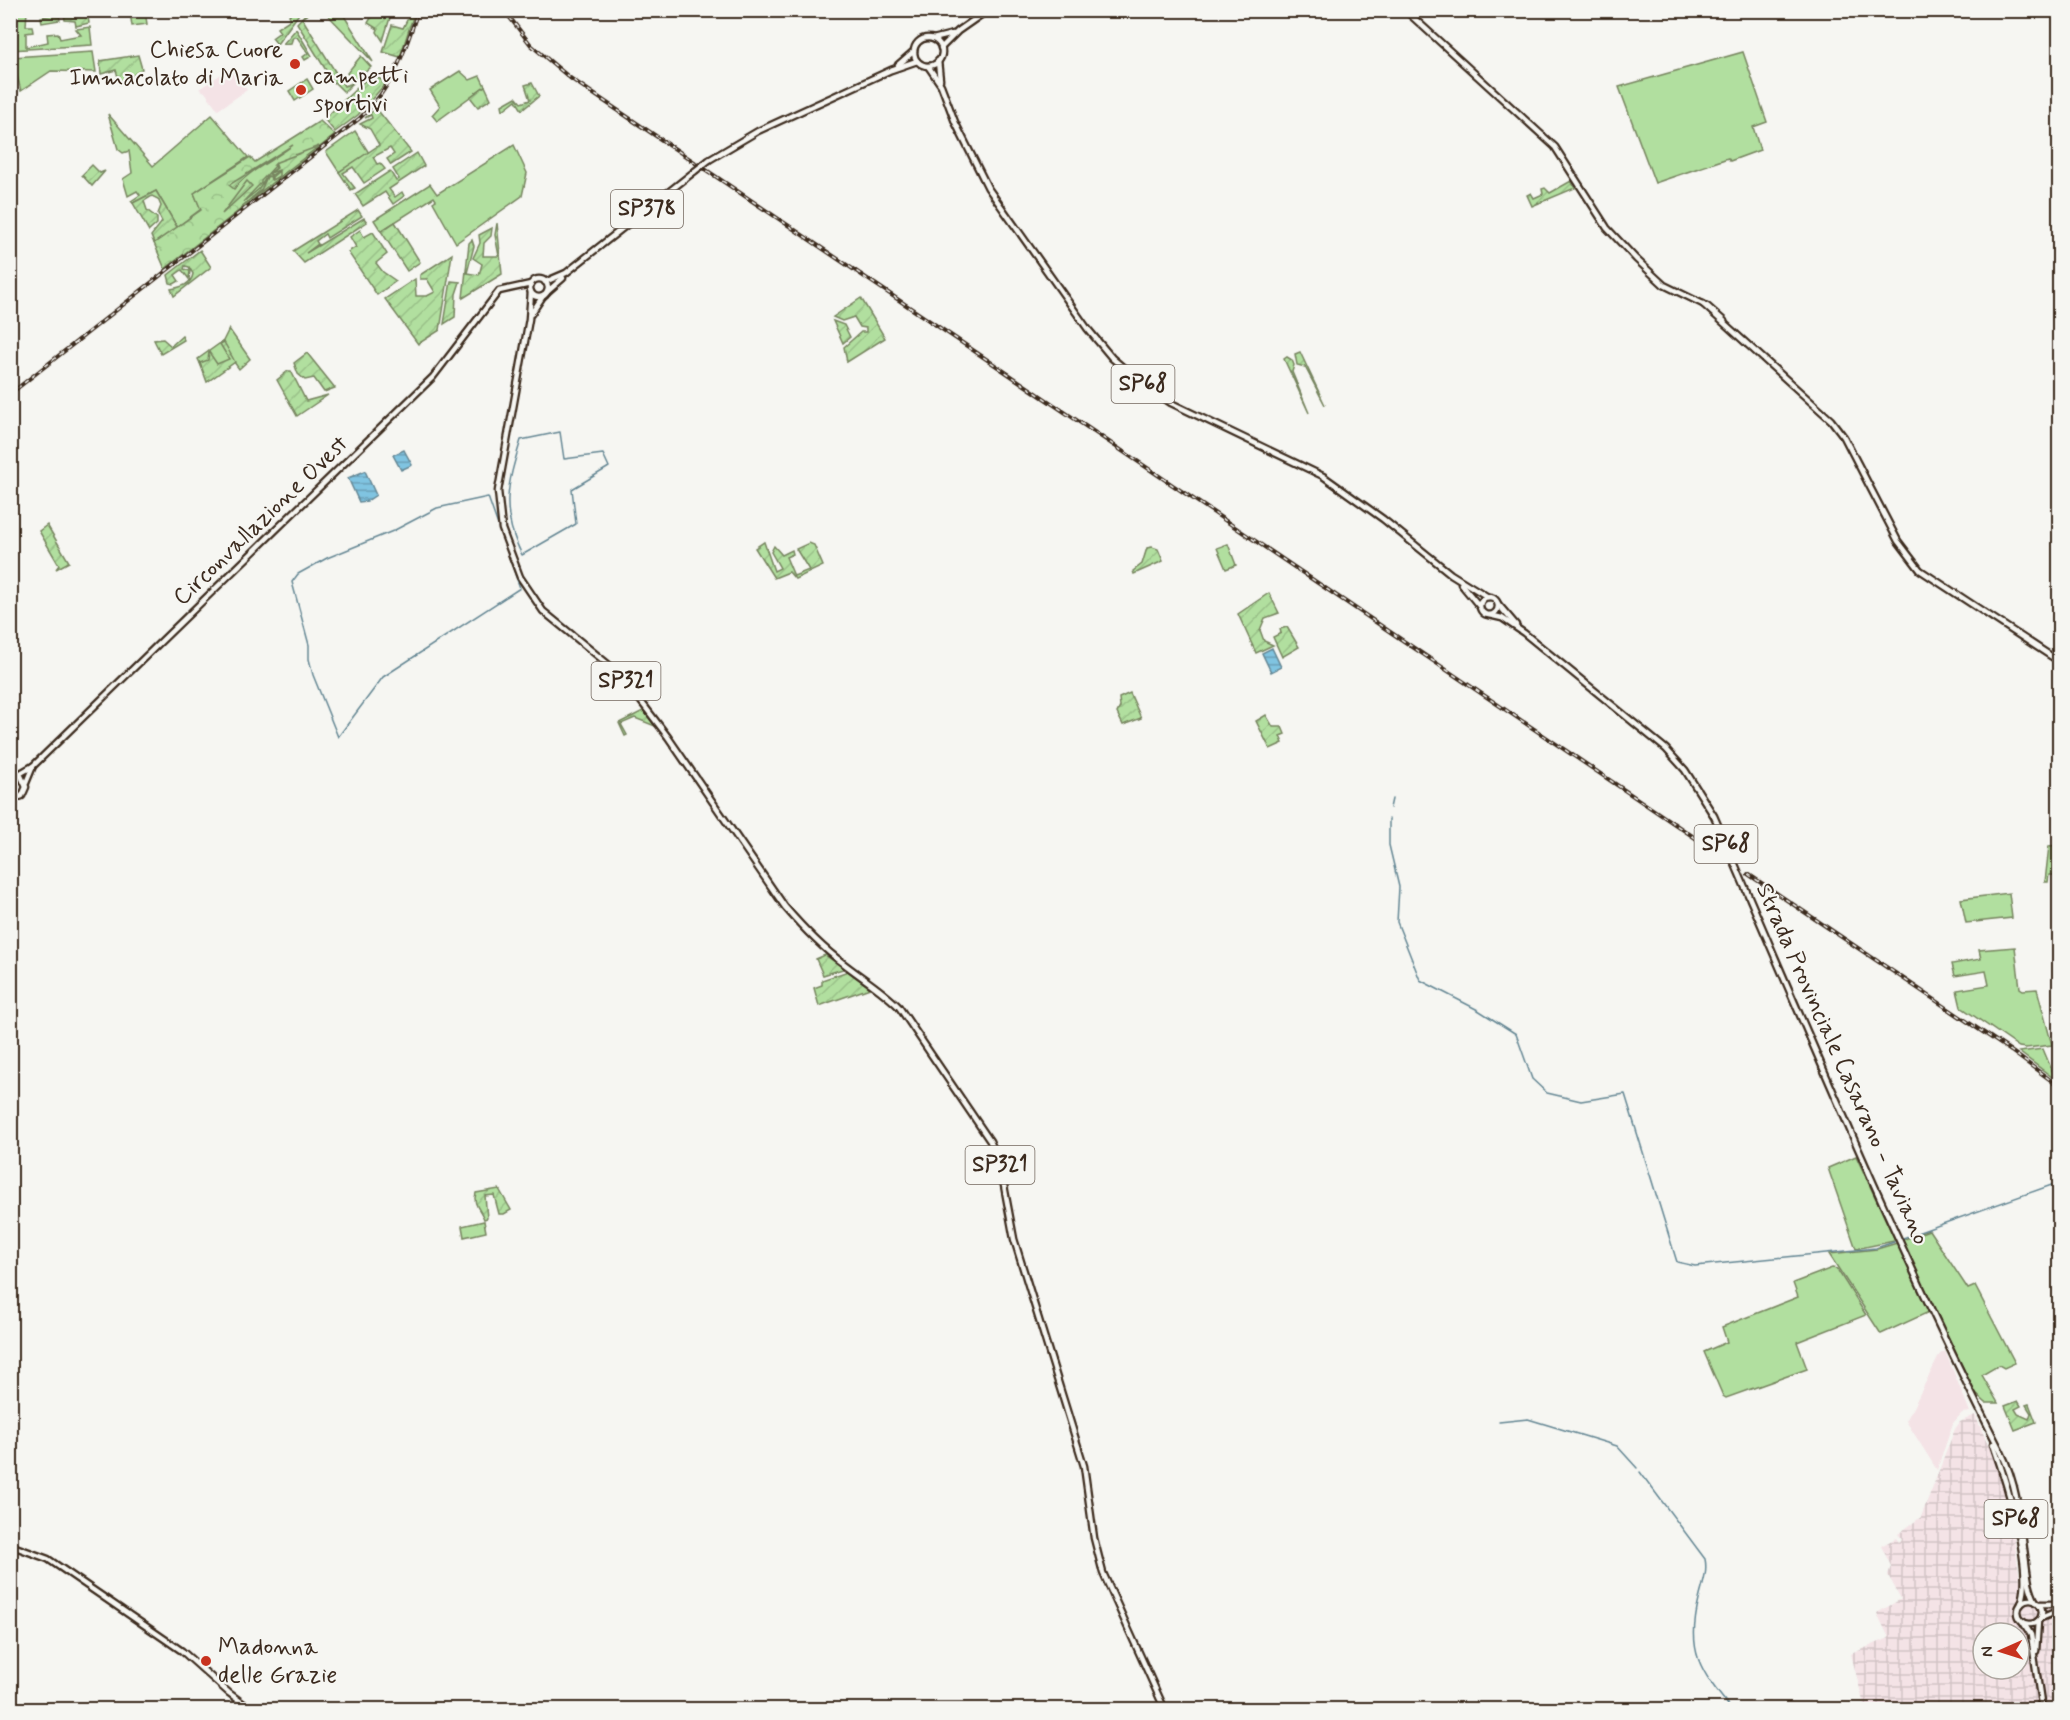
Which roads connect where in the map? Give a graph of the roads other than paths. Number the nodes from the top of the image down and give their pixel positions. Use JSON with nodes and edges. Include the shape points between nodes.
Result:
{"nodes":[{"id":1,"x":988,"y":10,"type":"edge"},
{"id":2,"x":1405,"y":10,"type":"edge"},
{"id":3,"x":958,"y":32,"type":"junction"},
{"id":4,"x":933,"y":39,"type":"junction"},
{"id":5,"x":941,"y":48,"type":"junction"},
{"id":6,"x":914,"y":51,"type":"junction"},
{"id":7,"x":917,"y":61,"type":"junction"},
{"id":8,"x":938,"y":61,"type":"junction"},
{"id":9,"x":928,"y":66,"type":"junction"},
{"id":10,"x":891,"y":70,"type":"junction"},
{"id":11,"x":941,"y":85,"type":"junction"},
{"id":12,"x":566,"y":273,"type":"junction"},
{"id":13,"x":545,"y":282,"type":"junction"},
{"id":14,"x":530,"y":289,"type":"junction"},
{"id":15,"x":545,"y":295,"type":"junction"},
{"id":16,"x":529,"y":319,"type":"junction"},
{"id":17,"x":1451,"y":574,"type":"junction"},
{"id":18,"x":1488,"y":597,"type":"junction"},
{"id":19,"x":1497,"y":604,"type":"junction"},
{"id":20,"x":1480,"y":607,"type":"junction"},
{"id":21,"x":1489,"y":615,"type":"junction"},
{"id":22,"x":1524,"y":633,"type":"junction"},
{"id":23,"x":2060,"y":662,"type":"edge"},
{"id":24,"x":33,"y":766,"type":"junction"},
{"id":25,"x":14,"y":772,"type":"edge"},
{"id":26,"x":26,"y":783,"type":"junction"},
{"id":27,"x":10,"y":800,"type":"edge"},
{"id":28,"x":1990,"y":1436,"type":"junction"},
{"id":29,"x":10,"y":1545,"type":"edge"},
{"id":30,"x":2037,"y":1603,"type":"junction"},
{"id":31,"x":2021,"y":1604,"type":"junction"},
{"id":32,"x":2060,"y":1604,"type":"edge"},
{"id":33,"x":2060,"y":1610,"type":"edge"},
{"id":34,"x":2039,"y":1620,"type":"junction"},
{"id":35,"x":2022,"y":1621,"type":"edge"},
{"id":36,"x":2031,"y":1624,"type":"edge"},
{"id":37,"x":2031,"y":1635,"type":"edge"},
{"id":38,"x":2037,"y":1669,"type":"junction"},
{"id":39,"x":252,"y":1710,"type":"edge"},
{"id":40,"x":1166,"y":1710,"type":"edge"},
{"id":41,"x":2042,"y":1710,"type":"edge"}],
"edges":[{"from":1,"to":3,"type":"main road","number":"SP378"},
{"from":2,"to":23,"type":"main road","via":[[1555,147],[1606,228],[1636,259],[1664,285],[1703,304],[1831,420],[1844,437],[1898,541],[1920,570]]},
{"from":3,"to":4,"type":"main road","number":"SP378"},
{"from":3,"to":5,"type":"main road","number":"SP378"},
{"from":4,"to":5,"type":"main road"},
{"from":4,"to":6,"type":"main road","number":"SP378","via":[[922,40]]},
{"from":5,"to":8,"type":"main road"},
{"from":6,"to":7,"type":"main road"},
{"from":6,"to":10,"type":"main road","number":"SP378"},
{"from":7,"to":9,"type":"main road"},
{"from":7,"to":10,"type":"main road","number":"SP378"},
{"from":8,"to":9,"type":"main road"},
{"from":8,"to":11,"type":"main road","name":"Strada Provinciale Casarano - Taviano","number":"SP68"},
{"from":9,"to":11,"type":"main road","name":"Strada Provinciale Casarano - Taviano","number":"SP68"},
{"from":10,"to":12,"type":"main road","number":"SP378","bridge":true,"via":[[744,138],[709,160]]},
{"from":11,"to":17,"type":"main road","name":"Strada Provinciale Casarano - Taviano","number":"SP68","via":[[988,188],[1112,358],[1171,403],[1323,476]]},
{"from":12,"to":13,"type":"main road","number":"SP378"},
{"from":12,"to":15,"type":"main road","number":"SP378"},
{"from":13,"to":14,"type":"main road","number":"SP378","via":[[538,279]]},
{"from":13,"to":15,"type":"main road"},
{"from":14,"to":15,"type":"main road","via":[[535,296]]},
{"from":14,"to":16,"type":"main road","number":"SP321"},
{"from":14,"to":24,"type":"main road","name":"Circonvallazione Ovest","via":[[520,286],[499,291],[425,385]]},
{"from":15,"to":16,"type":"main road","via":[[536,303]]},
{"from":16,"to":40,"type":"main road","number":"SP321","via":[[498,491],[502,529],[520,577],[543,611],[630,687],[807,933],[899,1007],[990,1141],[1000,1164],[1014,1239],[1084,1466],[1103,1573]]},
{"from":17,"to":18,"type":"main road","name":"Strada Provinciale Casarano - Taviano","number":"SP68"},
{"from":17,"to":20,"type":"main road","name":"Strada Provinciale Casarano - Taviano","number":"SP68"},
{"from":18,"to":19,"type":"main road","name":"Strada Provinciale Casarano - Taviano","number":"SP68"},
{"from":18,"to":20,"type":"main road"},
{"from":19,"to":21,"type":"main road","via":[[1496,611]]},
{"from":19,"to":22,"type":"main road","name":"Strada Provinciale Casarano - Taviano","number":"SP68"},
{"from":20,"to":21,"type":"main road","name":"Strada Provinciale Casarano - Taviano","number":"SP68"},
{"from":21,"to":22,"type":"main road","name":"Strada Provinciale Casarano - Taviano","number":"SP68","via":[[1502,618]]},
{"from":22,"to":28,"type":"main road","name":"Strada Provinciale Casarano - Taviano","number":"SP68","via":[[1666,749],[1700,792],[1723,836],[1873,1186]]},
{"from":24,"to":25,"type":"main road"},
{"from":24,"to":26,"type":"main road","name":"Circonvallazione Ovest"},
{"from":25,"to":26,"type":"main road"},
{"from":26,"to":27,"type":"main road","via":[[22,795]]},
{"from":28,"to":30,"type":"main road","name":"Strada Provinciale Casarano - Taviano","number":"SP68","via":[[2001,1453],[2016,1499],[2029,1583]]},
{"from":28,"to":31,"type":"main road","name":"Strada Provinciale Casarano - Taviano","number":"SP68","via":[[2017,1524],[2025,1585]]},
{"from":29,"to":39,"type":"main road","via":[[48,1559],[182,1651]]},
{"from":30,"to":31,"type":"main road","via":[[2029,1600]]},
{"from":30,"to":32,"type":"main road"},
{"from":30,"to":34,"type":"main road","name":"Strada Provinciale Casarano - Taviano","number":"SP68","via":[[2042,1610]]},
{"from":31,"to":35,"type":"main road","name":"Strada Provinciale Casarano - Taviano","number":"SP68","via":[[2018,1612]]},
{"from":33,"to":34,"type":"main road"},
{"from":34,"to":36,"type":"main road"},
{"from":34,"to":38,"type":"main road","name":"Strada Provinciale Casarano - Taviano","number":"SP68"},
{"from":37,"to":38,"type":"main road","name":"Strada Provinciale Casarano - Taviano","number":"SP68"},
{"from":38,"to":41,"type":"main road","name":"Strada Provinciale Casarano - Taviano","number":"SP68"}]}
